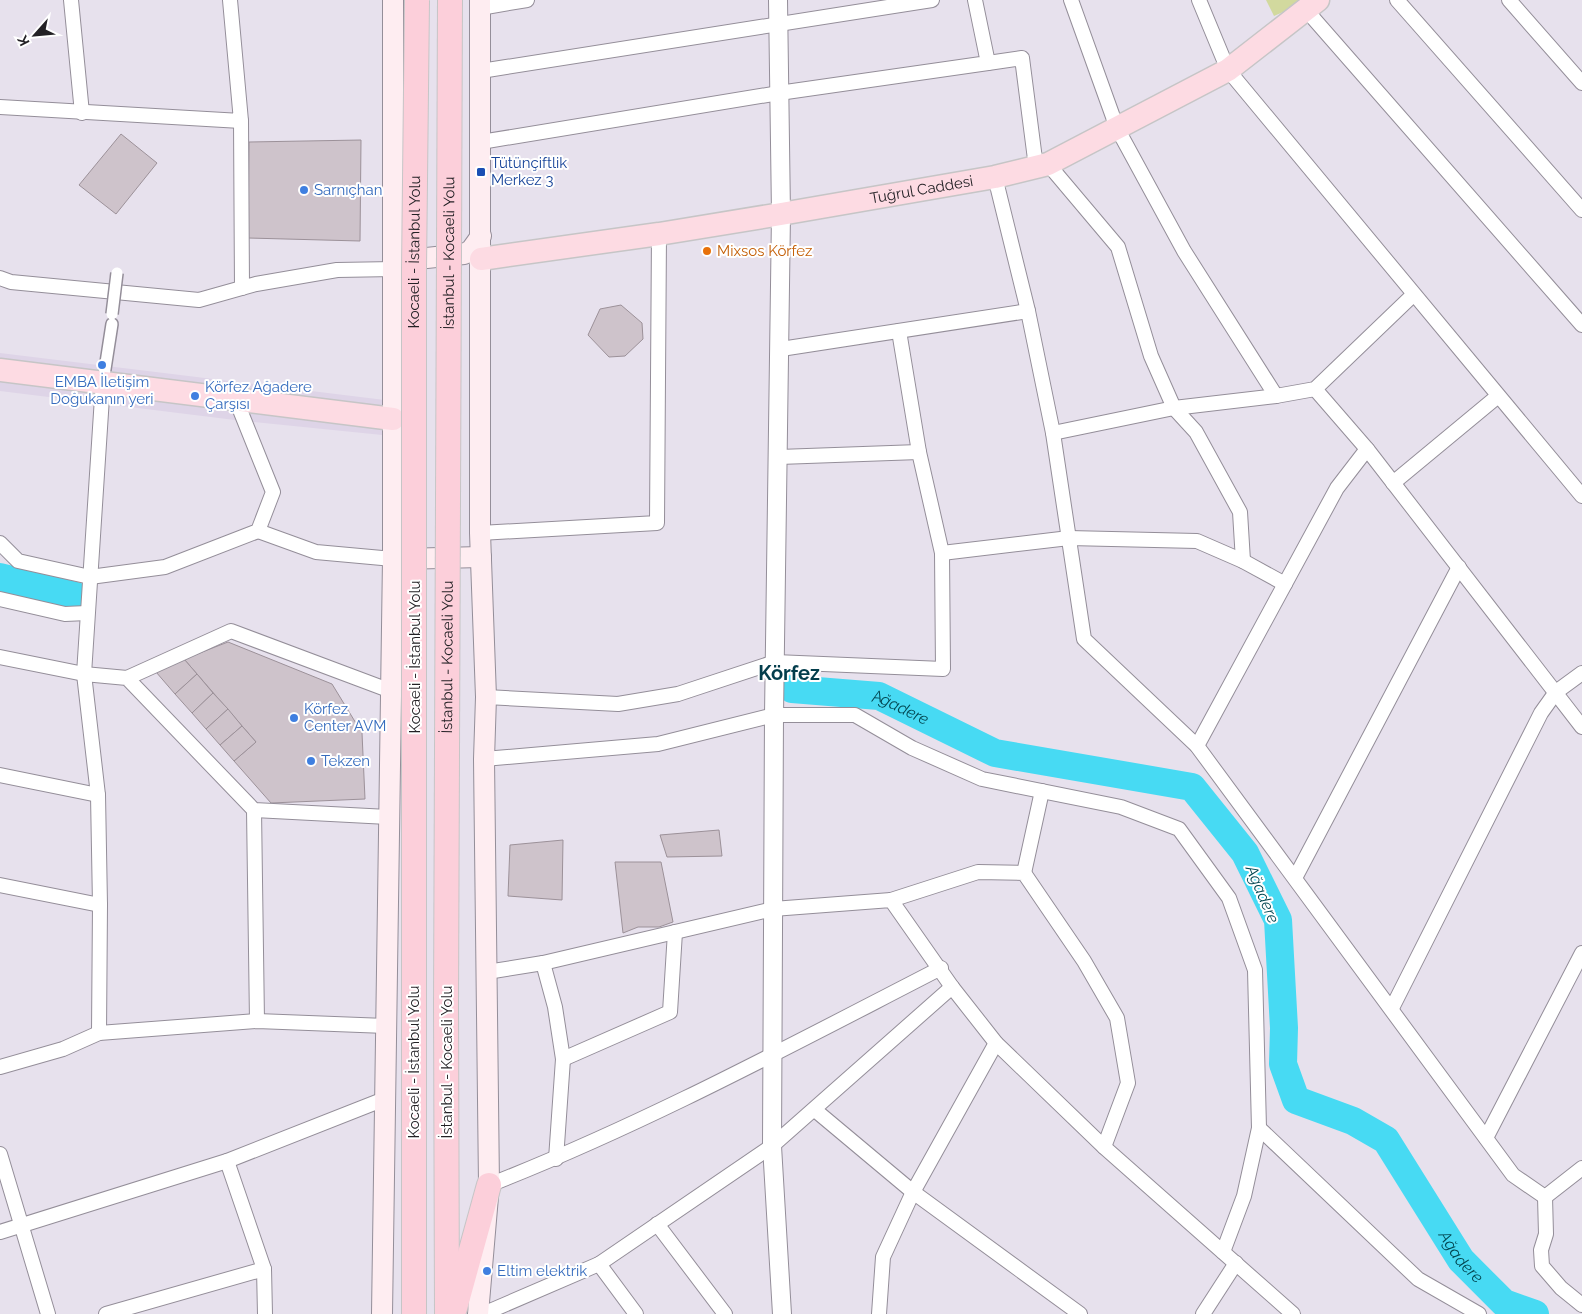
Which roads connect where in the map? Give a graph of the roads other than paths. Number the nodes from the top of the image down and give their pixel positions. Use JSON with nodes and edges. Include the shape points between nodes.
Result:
{"nodes":[{"id":1,"x":71,"y":0,"type":"edge"},
{"id":2,"x":230,"y":0,"type":"edge"},
{"id":3,"x":393,"y":0,"type":"edge"},
{"id":4,"x":417,"y":0,"type":"edge"},
{"id":5,"x":450,"y":0,"type":"edge"},
{"id":6,"x":527,"y":0,"type":"edge"},
{"id":7,"x":778,"y":0,"type":"edge"},
{"id":8,"x":932,"y":0,"type":"edge"},
{"id":9,"x":976,"y":0,"type":"edge"},
{"id":10,"x":1071,"y":0,"type":"edge"},
{"id":11,"x":1199,"y":0,"type":"edge"},
{"id":12,"x":1397,"y":0,"type":"edge"},
{"id":13,"x":1509,"y":0,"type":"edge"},
{"id":14,"x":480,"y":4,"type":"edge"},
{"id":15,"x":1312,"y":5,"type":"edge"},
{"id":16,"x":778,"y":25,"type":"junction"},
{"id":17,"x":988,"y":63,"type":"junction"},
{"id":18,"x":1228,"y":70,"type":"junction"},
{"id":19,"x":481,"y":71,"type":"junction"},
{"id":20,"x":1582,"y":83,"type":"edge"},
{"id":21,"x":779,"y":93,"type":"junction"},
{"id":22,"x":0,"y":107,"type":"edge"},
{"id":23,"x":82,"y":113,"type":"junction"},
{"id":24,"x":241,"y":121,"type":"junction"},
{"id":25,"x":1117,"y":128,"type":"junction"},
{"id":26,"x":481,"y":142,"type":"junction"},
{"id":27,"x":1042,"y":166,"type":"junction"},
{"id":28,"x":994,"y":177,"type":"junction"},
{"id":29,"x":1582,"y":210,"type":"edge"},
{"id":30,"x":781,"y":214,"type":"junction"},
{"id":31,"x":659,"y":234,"type":"junction"},
{"id":32,"x":481,"y":236,"type":"junction"},
{"id":33,"x":394,"y":244,"type":"junction"},
{"id":34,"x":481,"y":259,"type":"junction"},
{"id":35,"x":394,"y":269,"type":"junction"},
{"id":36,"x":117,"y":273,"type":"dead end"},
{"id":37,"x":0,"y":278,"type":"edge"},
{"id":38,"x":242,"y":288,"type":"junction"},
{"id":39,"x":1413,"y":294,"type":"junction"},
{"id":40,"x":1028,"y":311,"type":"junction"},
{"id":41,"x":1582,"y":325,"type":"edge"},
{"id":42,"x":900,"y":330,"type":"junction"},
{"id":43,"x":780,"y":349,"type":"junction"},
{"id":44,"x":0,"y":370,"type":"edge"},
{"id":45,"x":103,"y":382,"type":"junction"},
{"id":46,"x":1315,"y":389,"type":"junction"},
{"id":47,"x":1276,"y":396,"type":"junction"},
{"id":48,"x":1498,"y":396,"type":"junction"},
{"id":49,"x":236,"y":400,"type":"junction"},
{"id":50,"x":1174,"y":408,"type":"junction"},
{"id":51,"x":392,"y":419,"type":"junction"},
{"id":52,"x":1053,"y":433,"type":"junction"},
{"id":53,"x":1367,"y":449,"type":"junction"},
{"id":54,"x":919,"y":452,"type":"junction"},
{"id":55,"x":779,"y":458,"type":"junction"},
{"id":56,"x":1393,"y":483,"type":"junction"},
{"id":57,"x":1582,"y":496,"type":"edge"},
{"id":58,"x":258,"y":532,"type":"junction"},
{"id":59,"x":480,"y":533,"type":"junction"},
{"id":60,"x":1069,"y":538,"type":"junction"},
{"id":61,"x":0,"y":543,"type":"edge"},
{"id":62,"x":942,"y":553,"type":"junction"},
{"id":63,"x":481,"y":558,"type":"junction"},
{"id":64,"x":393,"y":559,"type":"junction"},
{"id":65,"x":1243,"y":561,"type":"junction"},
{"id":66,"x":1459,"y":567,"type":"junction"},
{"id":67,"x":90,"y":577,"type":"junction"},
{"id":68,"x":1285,"y":584,"type":"junction"},
{"id":69,"x":0,"y":599,"type":"edge"},
{"id":70,"x":87,"y":613,"type":"junction"},
{"id":71,"x":0,"y":657,"type":"edge"},
{"id":72,"x":775,"y":662,"type":"junction"},
{"id":73,"x":84,"y":674,"type":"junction"},
{"id":74,"x":1582,"y":674,"type":"edge"},
{"id":75,"x":126,"y":678,"type":"junction"},
{"id":76,"x":391,"y":691,"type":"junction"},
{"id":77,"x":1556,"y":692,"type":"junction"},
{"id":78,"x":486,"y":697,"type":"junction"},
{"id":79,"x":774,"y":715,"type":"junction"},
{"id":80,"x":1582,"y":728,"type":"edge"},
{"id":81,"x":1198,"y":746,"type":"junction"},
{"id":82,"x":484,"y":759,"type":"junction"},
{"id":83,"x":0,"y":776,"type":"edge"},
{"id":84,"x":1042,"y":791,"type":"junction"},
{"id":85,"x":98,"y":795,"type":"junction"},
{"id":86,"x":254,"y":810,"type":"junction"},
{"id":87,"x":388,"y":817,"type":"junction"},
{"id":88,"x":1024,"y":873,"type":"junction"},
{"id":89,"x":1295,"y":878,"type":"junction"},
{"id":90,"x":0,"y":884,"type":"edge"},
{"id":91,"x":891,"y":900,"type":"junction"},
{"id":92,"x":100,"y":905,"type":"junction"},
{"id":93,"x":773,"y":909,"type":"junction"},
{"id":94,"x":675,"y":932,"type":"junction"},
{"id":95,"x":1582,"y":952,"type":"edge"},
{"id":96,"x":543,"y":963,"type":"junction"},
{"id":97,"x":941,"y":968,"type":"junction"},
{"id":98,"x":487,"y":972,"type":"junction"},
{"id":99,"x":952,"y":987,"type":"junction"},
{"id":100,"x":1392,"y":1008,"type":"junction"},
{"id":101,"x":257,"y":1021,"type":"junction"},
{"id":102,"x":386,"y":1026,"type":"junction"},
{"id":103,"x":99,"y":1033,"type":"junction"},
{"id":104,"x":996,"y":1043,"type":"junction"},
{"id":105,"x":773,"y":1054,"type":"junction"},
{"id":106,"x":563,"y":1059,"type":"junction"},
{"id":107,"x":0,"y":1067,"type":"edge"},
{"id":108,"x":387,"y":1098,"type":"junction"},
{"id":109,"x":816,"y":1110,"type":"junction"},
{"id":110,"x":1259,"y":1128,"type":"junction"},
{"id":111,"x":1486,"y":1138,"type":"junction"},
{"id":112,"x":772,"y":1146,"type":"junction"},
{"id":113,"x":1104,"y":1147,"type":"junction"},
{"id":114,"x":0,"y":1154,"type":"edge"},
{"id":115,"x":556,"y":1159,"type":"junction"},
{"id":116,"x":227,"y":1161,"type":"junction"},
{"id":117,"x":1582,"y":1168,"type":"edge"},
{"id":118,"x":489,"y":1185,"type":"junction"},
{"id":119,"x":913,"y":1192,"type":"junction"},
{"id":120,"x":1544,"y":1197,"type":"junction"},
{"id":121,"x":657,"y":1224,"type":"junction"},
{"id":122,"x":22,"y":1225,"type":"junction"},
{"id":123,"x":0,"y":1232,"type":"edge"},
{"id":124,"x":1223,"y":1252,"type":"junction"},
{"id":125,"x":599,"y":1264,"type":"junction"},
{"id":126,"x":1236,"y":1264,"type":"junction"},
{"id":127,"x":264,"y":1269,"type":"junction"},
{"id":128,"x":1582,"y":1305,"type":"edge"},
{"id":129,"x":48,"y":1314,"type":"edge"},
{"id":130,"x":106,"y":1314,"type":"edge"},
{"id":131,"x":265,"y":1314,"type":"edge"},
{"id":132,"x":382,"y":1314,"type":"edge"},
{"id":133,"x":414,"y":1314,"type":"edge"},
{"id":134,"x":447,"y":1314,"type":"edge"},
{"id":135,"x":453,"y":1314,"type":"edge"},
{"id":136,"x":478,"y":1314,"type":"edge"},
{"id":137,"x":483,"y":1314,"type":"edge"},
{"id":138,"x":636,"y":1314,"type":"edge"},
{"id":139,"x":725,"y":1314,"type":"edge"},
{"id":140,"x":782,"y":1314,"type":"edge"},
{"id":141,"x":879,"y":1314,"type":"edge"},
{"id":142,"x":1080,"y":1314,"type":"edge"},
{"id":143,"x":1203,"y":1314,"type":"edge"},
{"id":144,"x":1293,"y":1314,"type":"edge"},
{"id":145,"x":1479,"y":1314,"type":"edge"}],
"edges":[{"from":1,"to":23,"type":"street"},
{"from":2,"to":24,"type":"street"},
{"from":3,"to":33,"type":"main road"},
{"from":4,"to":133,"type":"highway","name":"Kocaeli - İstanbul Yolu","bridge":true},
{"from":5,"to":134,"type":"highway","name":"İstanbul - Kocaeli Yolu","bridge":true},
{"from":6,"to":14,"type":"street"},
{"from":7,"to":16,"type":"street"},
{"from":8,"to":16,"type":"street"},
{"from":9,"to":17,"type":"street"},
{"from":10,"to":25,"type":"street"},
{"from":11,"to":18,"type":"street"},
{"from":12,"to":29,"type":"street"},
{"from":13,"to":20,"type":"street"},
{"from":14,"to":19,"type":"main road"},
{"from":15,"to":18,"type":"main road","name":"Tuğrul Caddesi"},
{"from":15,"to":41,"type":"street"},
{"from":16,"to":19,"type":"street"},
{"from":16,"to":21,"type":"street"},
{"from":17,"to":21,"type":"street"},
{"from":17,"to":27,"type":"street","via":[[1022,58]]},
{"from":18,"to":25,"type":"main road","name":"Tuğrul Caddesi"},
{"from":18,"to":39,"type":"street"},
{"from":19,"to":26,"type":"main road"},
{"from":21,"to":26,"type":"street"},
{"from":21,"to":30,"type":"street"},
{"from":22,"to":23,"type":"street"},
{"from":23,"to":24,"type":"street"},
{"from":24,"to":38,"type":"street"},
{"from":25,"to":27,"type":"main road","name":"Tuğrul Caddesi"},
{"from":25,"to":47,"type":"street","via":[[1184,251]]},
{"from":26,"to":32,"type":"main road"},
{"from":27,"to":28,"type":"main road","name":"Tuğrul Caddesi"},
{"from":27,"to":50,"type":"street","via":[[1118,247],[1151,356]]},
{"from":28,"to":30,"type":"main road","name":"Tuğrul Caddesi"},
{"from":28,"to":40,"type":"street"},
{"from":30,"to":31,"type":"main road","name":"Tuğrul Caddesi"},
{"from":30,"to":43,"type":"street"},
{"from":31,"to":34,"type":"main road","name":"Tuğrul Caddesi"},
{"from":31,"to":59,"type":"street","via":[[657,523]]},
{"from":32,"to":33,"type":"main road","via":[[464,254],[408,260]]},
{"from":32,"to":34,"type":"main road"},
{"from":33,"to":35,"type":"main road"},
{"from":34,"to":35,"type":"main road"},
{"from":34,"to":59,"type":"main road"},
{"from":35,"to":38,"type":"street","via":[[337,270]]},
{"from":35,"to":51,"type":"main road"},
{"from":36,"to":45,"type":"street","bridge":true},
{"from":37,"to":38,"type":"street","via":[[11,282],[199,300]]},
{"from":39,"to":46,"type":"street"},
{"from":39,"to":48,"type":"street"},
{"from":40,"to":42,"type":"street"},
{"from":40,"to":52,"type":"street"},
{"from":42,"to":43,"type":"street"},
{"from":42,"to":54,"type":"street"},
{"from":43,"to":55,"type":"street"},
{"from":44,"to":45,"type":"main road"},
{"from":45,"to":49,"type":"main road"},
{"from":45,"to":67,"type":"street"},
{"from":46,"to":47,"type":"street"},
{"from":46,"to":53,"type":"street"},
{"from":47,"to":50,"type":"street"},
{"from":48,"to":56,"type":"street"},
{"from":48,"to":57,"type":"street"},
{"from":49,"to":51,"type":"main road"},
{"from":49,"to":58,"type":"street","via":[[273,492]]},
{"from":50,"to":52,"type":"street"},
{"from":50,"to":65,"type":"street","via":[[1196,432],[1240,512]]},
{"from":51,"to":64,"type":"main road"},
{"from":52,"to":60,"type":"street"},
{"from":53,"to":56,"type":"street"},
{"from":53,"to":68,"type":"street","via":[[1338,488]]},
{"from":54,"to":55,"type":"street"},
{"from":54,"to":62,"type":"street"},
{"from":55,"to":72,"type":"street"},
{"from":56,"to":66,"type":"street"},
{"from":58,"to":64,"type":"street","via":[[316,552]]},
{"from":58,"to":67,"type":"street","via":[[165,567]]},
{"from":59,"to":63,"type":"main road"},
{"from":60,"to":62,"type":"street"},
{"from":60,"to":65,"type":"street","via":[[1197,541]]},
{"from":60,"to":81,"type":"street","via":[[1084,639]]},
{"from":61,"to":67,"type":"street","via":[[18,561]]},
{"from":62,"to":72,"type":"street","via":[[943,669]]},
{"from":63,"to":64,"type":"main road"},
{"from":63,"to":78,"type":"main road"},
{"from":64,"to":76,"type":"main road"},
{"from":65,"to":68,"type":"street"},
{"from":66,"to":77,"type":"street"},
{"from":66,"to":89,"type":"street"},
{"from":67,"to":70,"type":"street"},
{"from":68,"to":81,"type":"street"},
{"from":69,"to":70,"type":"street","via":[[65,614]]},
{"from":70,"to":73,"type":"street"},
{"from":71,"to":73,"type":"street"},
{"from":72,"to":78,"type":"street","via":[[678,694],[618,704]]},
{"from":72,"to":79,"type":"street"},
{"from":73,"to":75,"type":"street"},
{"from":73,"to":85,"type":"street"},
{"from":74,"to":77,"type":"street"},
{"from":75,"to":76,"type":"street","via":[[231,631]]},
{"from":75,"to":86,"type":"street"},
{"from":76,"to":87,"type":"main road"},
{"from":77,"to":80,"type":"street"},
{"from":77,"to":100,"type":"street","via":[[1536,722]]},
{"from":78,"to":82,"type":"main road"},
{"from":79,"to":82,"type":"street","via":[[658,744]]},
{"from":79,"to":84,"type":"street","via":[[855,715],[912,748],[982,779]]},
{"from":79,"to":93,"type":"street"},
{"from":81,"to":89,"type":"street"},
{"from":82,"to":98,"type":"main road"},
{"from":83,"to":85,"type":"street"},
{"from":84,"to":88,"type":"street"},
{"from":84,"to":110,"type":"street","via":[[1121,807],[1179,829],[1229,898],[1255,970]]},
{"from":85,"to":92,"type":"street"},
{"from":86,"to":87,"type":"street"},
{"from":86,"to":101,"type":"street"},
{"from":87,"to":102,"type":"main road"},
{"from":88,"to":91,"type":"street","via":[[978,872]]},
{"from":88,"to":113,"type":"street","via":[[1084,961],[1117,1018],[1128,1083]]},
{"from":89,"to":100,"type":"street"},
{"from":90,"to":92,"type":"street"},
{"from":91,"to":93,"type":"street"},
{"from":91,"to":97,"type":"street"},
{"from":92,"to":103,"type":"street"},
{"from":93,"to":94,"type":"street"},
{"from":93,"to":105,"type":"street"},
{"from":94,"to":96,"type":"street"},
{"from":94,"to":106,"type":"street","via":[[670,1012]]},
{"from":95,"to":111,"type":"street"},
{"from":96,"to":98,"type":"street"},
{"from":96,"to":106,"type":"street","via":[[555,1007]]},
{"from":97,"to":99,"type":"street"},
{"from":97,"to":105,"type":"street"},
{"from":98,"to":118,"type":"main road"},
{"from":99,"to":104,"type":"street"},
{"from":99,"to":109,"type":"street"},
{"from":100,"to":111,"type":"street"},
{"from":101,"to":102,"type":"street"},
{"from":101,"to":103,"type":"street"},
{"from":102,"to":108,"type":"main road"},
{"from":103,"to":107,"type":"street","via":[[63,1049]]},
{"from":104,"to":113,"type":"street"},
{"from":104,"to":119,"type":"street"},
{"from":105,"to":112,"type":"street"},
{"from":105,"to":115,"type":"street"},
{"from":106,"to":115,"type":"street"},
{"from":108,"to":116,"type":"street"},
{"from":108,"to":132,"type":"main road"},
{"from":109,"to":112,"type":"street"},
{"from":109,"to":119,"type":"street"},
{"from":110,"to":124,"type":"street","via":[[1244,1196]]},
{"from":110,"to":145,"type":"street","via":[[1418,1279]]},
{"from":111,"to":120,"type":"street","via":[[1513,1175]]},
{"from":112,"to":121,"type":"street"},
{"from":112,"to":140,"type":"street"},
{"from":113,"to":124,"type":"street"},
{"from":114,"to":122,"type":"street"},
{"from":115,"to":118,"type":"street"},
{"from":116,"to":122,"type":"street"},
{"from":116,"to":127,"type":"street"},
{"from":117,"to":120,"type":"street"},
{"from":118,"to":135,"type":"highway"},
{"from":118,"to":136,"type":"main road"},
{"from":119,"to":141,"type":"street","via":[[883,1257]]},
{"from":119,"to":142,"type":"street"},
{"from":120,"to":128,"type":"street","via":[[1546,1234],[1541,1250],[1542,1266]]},
{"from":121,"to":125,"type":"street"},
{"from":121,"to":139,"type":"street"},
{"from":122,"to":123,"type":"street"},
{"from":122,"to":129,"type":"street"},
{"from":124,"to":126,"type":"street"},
{"from":125,"to":137,"type":"street"},
{"from":125,"to":138,"type":"street"},
{"from":126,"to":143,"type":"street"},
{"from":126,"to":144,"type":"street"},
{"from":127,"to":130,"type":"street"},
{"from":127,"to":131,"type":"street"}]}
